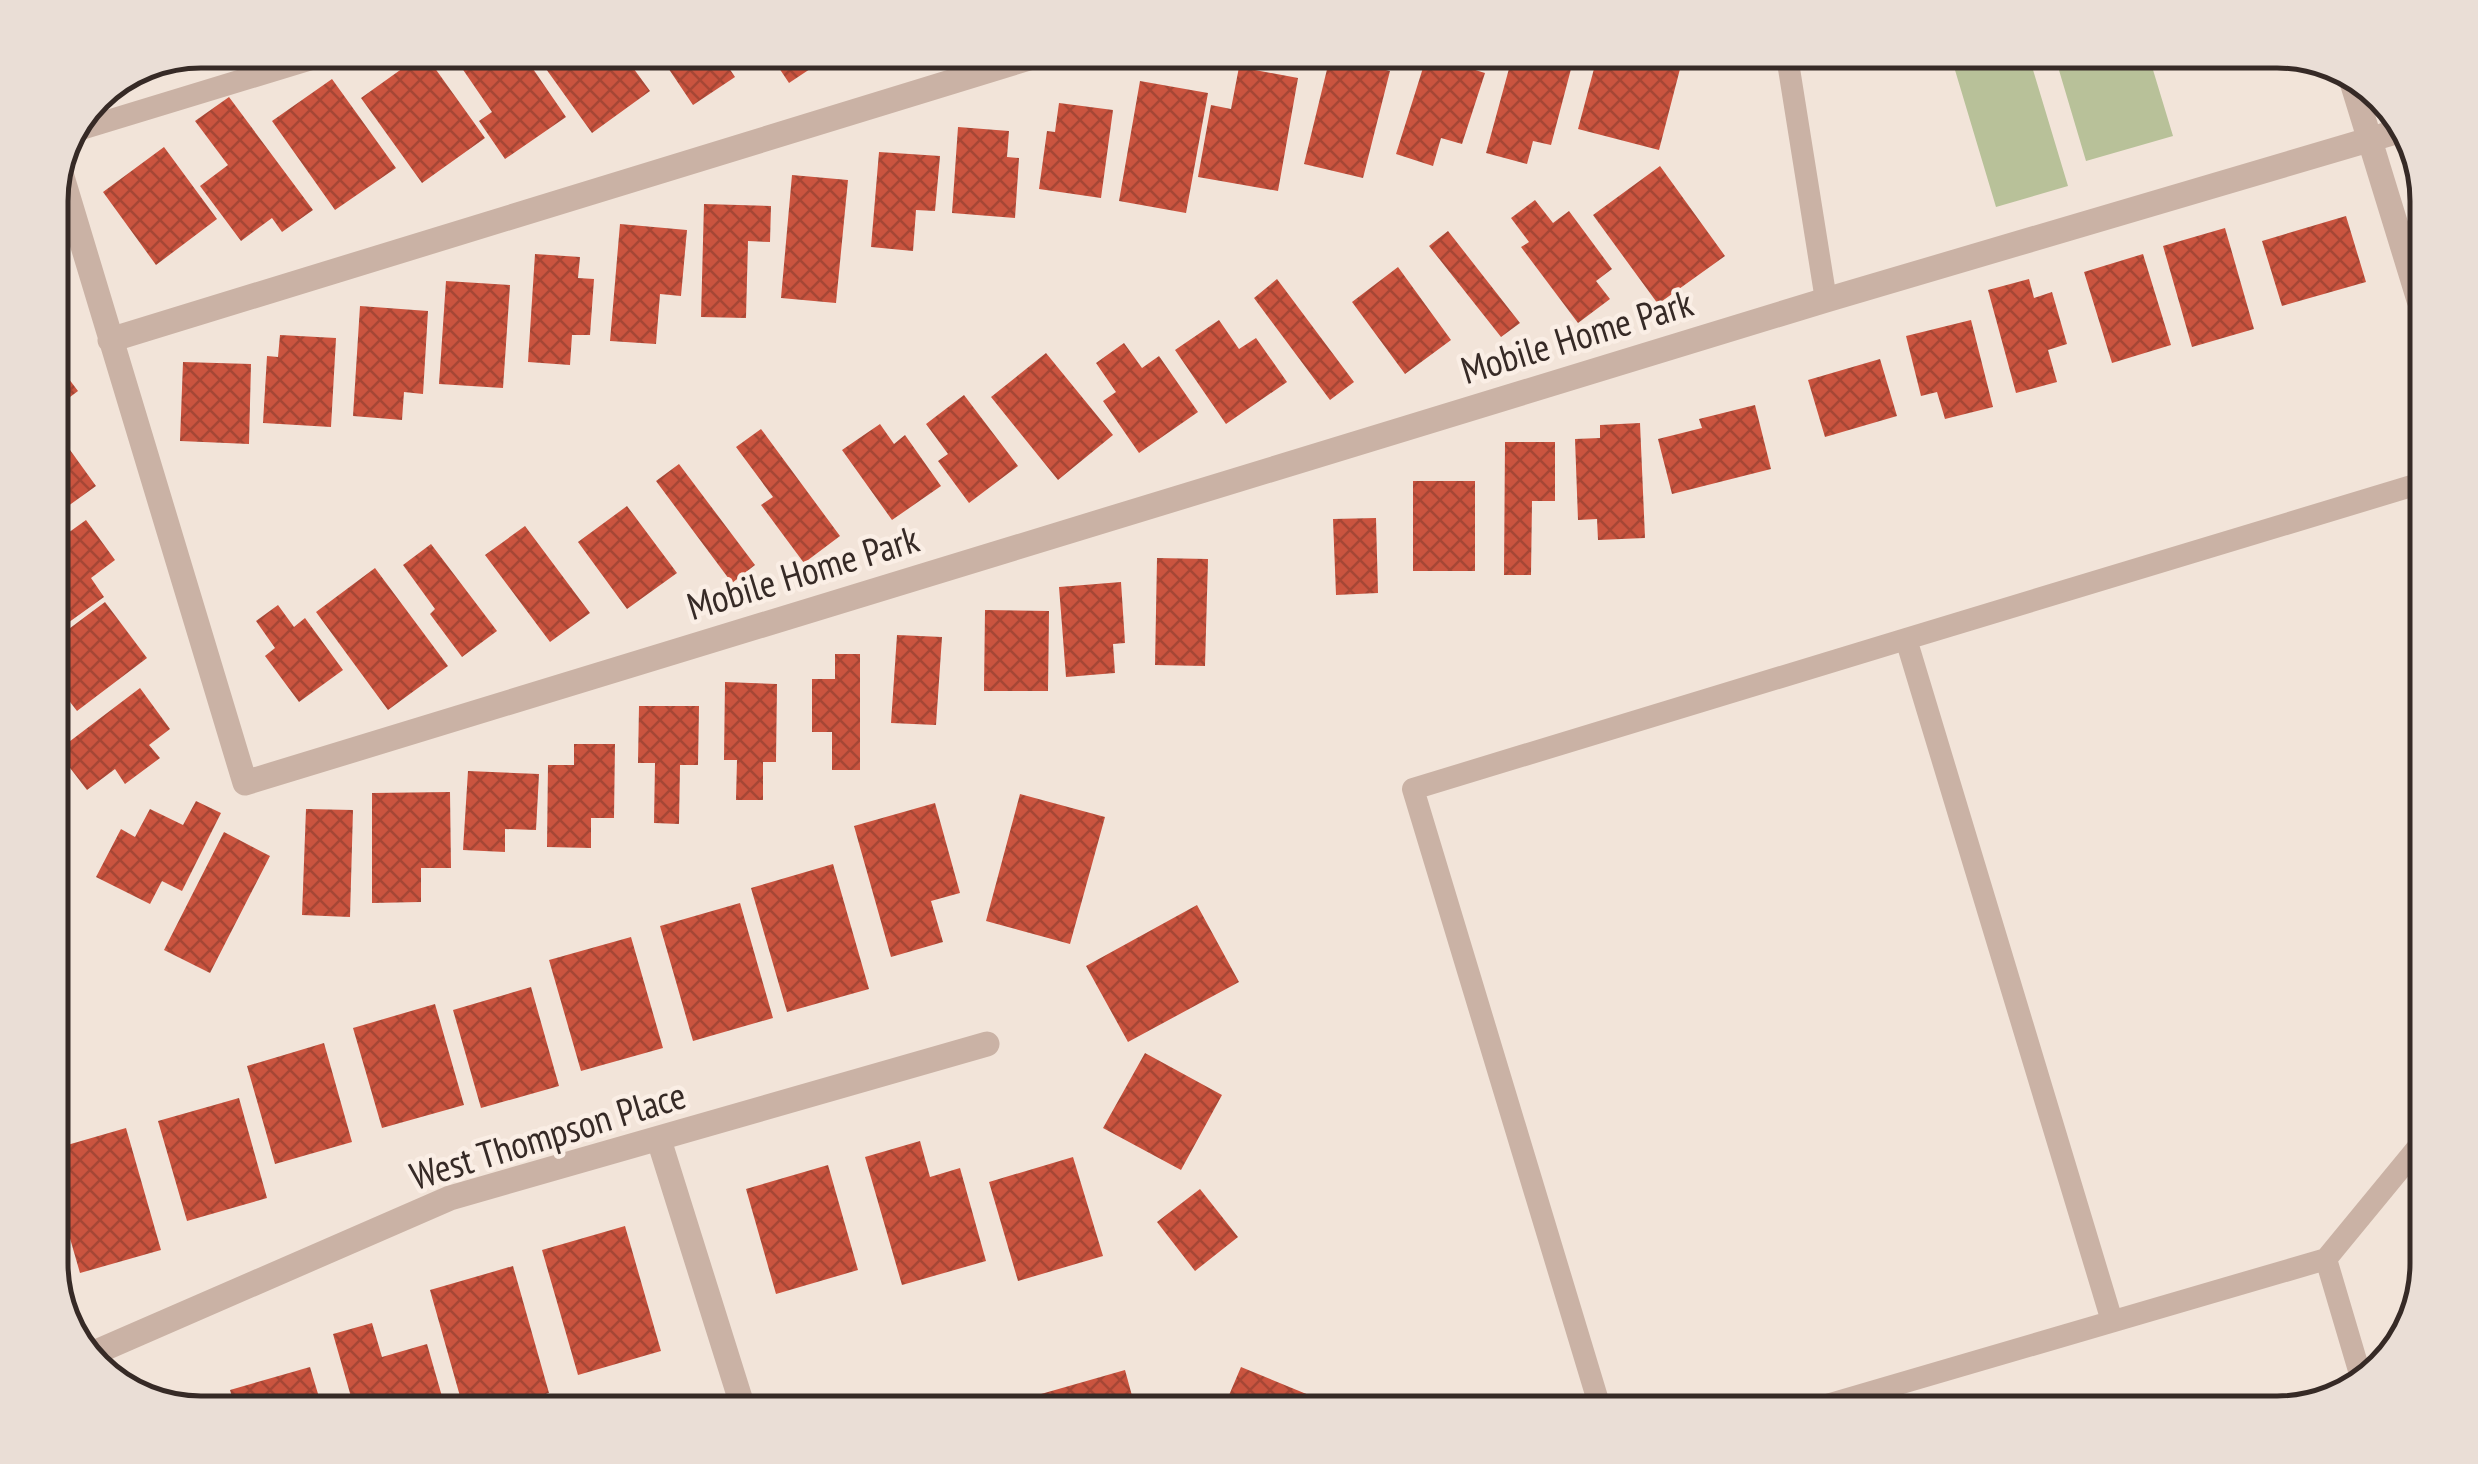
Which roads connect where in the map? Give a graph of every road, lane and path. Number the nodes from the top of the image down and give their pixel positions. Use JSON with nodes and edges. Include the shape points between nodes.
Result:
{"nodes":[{"id":1,"x":285,"y":67,"type":"edge"},
{"id":2,"x":1000,"y":67,"type":"edge"},
{"id":3,"x":1789,"y":67,"type":"edge"},
{"id":4,"x":2355,"y":92,"type":"edge"},
{"id":5,"x":91,"y":126,"type":"edge"},
{"id":6,"x":2391,"y":133,"type":"edge"},
{"id":7,"x":2369,"y":139,"type":"junction"},
{"id":8,"x":68,"y":197,"type":"edge"},
{"id":9,"x":2410,"y":271,"type":"edge"},
{"id":10,"x":1826,"y":300,"type":"junction"},
{"id":11,"x":110,"y":340,"type":"junction"},
{"id":12,"x":2410,"y":486,"type":"edge"},
{"id":13,"x":1906,"y":639,"type":"junction"},
{"id":14,"x":987,"y":1044,"type":"dead end"},
{"id":15,"x":659,"y":1140,"type":"junction"},
{"id":16,"x":2410,"y":1157,"type":"edge"},
{"id":17,"x":2326,"y":1259,"type":"junction"},
{"id":18,"x":2112,"y":1322,"type":"junction"},
{"id":19,"x":100,"y":1351,"type":"edge"},
{"id":20,"x":2359,"y":1369,"type":"edge"},
{"id":21,"x":739,"y":1396,"type":"edge"},
{"id":22,"x":1597,"y":1396,"type":"edge"},
{"id":23,"x":1858,"y":1396,"type":"edge"}],
"edges":[{"from":1,"to":5,"type":"lane"},
{"from":2,"to":11,"type":"street"},
{"from":3,"to":10,"type":"lane"},
{"from":4,"to":7,"type":"street"},
{"from":6,"to":7,"type":"street","name":"Mobile Home Park"},
{"from":7,"to":9,"type":"street"},
{"from":7,"to":10,"type":"street","name":"Mobile Home Park"},
{"from":8,"to":11,"type":"street","name":"Mobile Home Park"},
{"from":10,"to":11,"type":"street","name":"Mobile Home Park","via":[[244,783]]},
{"from":12,"to":13,"type":"lane"},
{"from":13,"to":18,"type":"lane"},
{"from":13,"to":22,"type":"lane","via":[[1413,789]]},
{"from":14,"to":15,"type":"street","name":"West Thompson Place"},
{"from":15,"to":19,"type":"street","name":"West Thompson Place","via":[[450,1198]]},
{"from":15,"to":21,"type":"street"},
{"from":16,"to":17,"type":"lane"},
{"from":17,"to":18,"type":"lane"},
{"from":17,"to":20,"type":"lane"},
{"from":18,"to":23,"type":"lane"}]}
